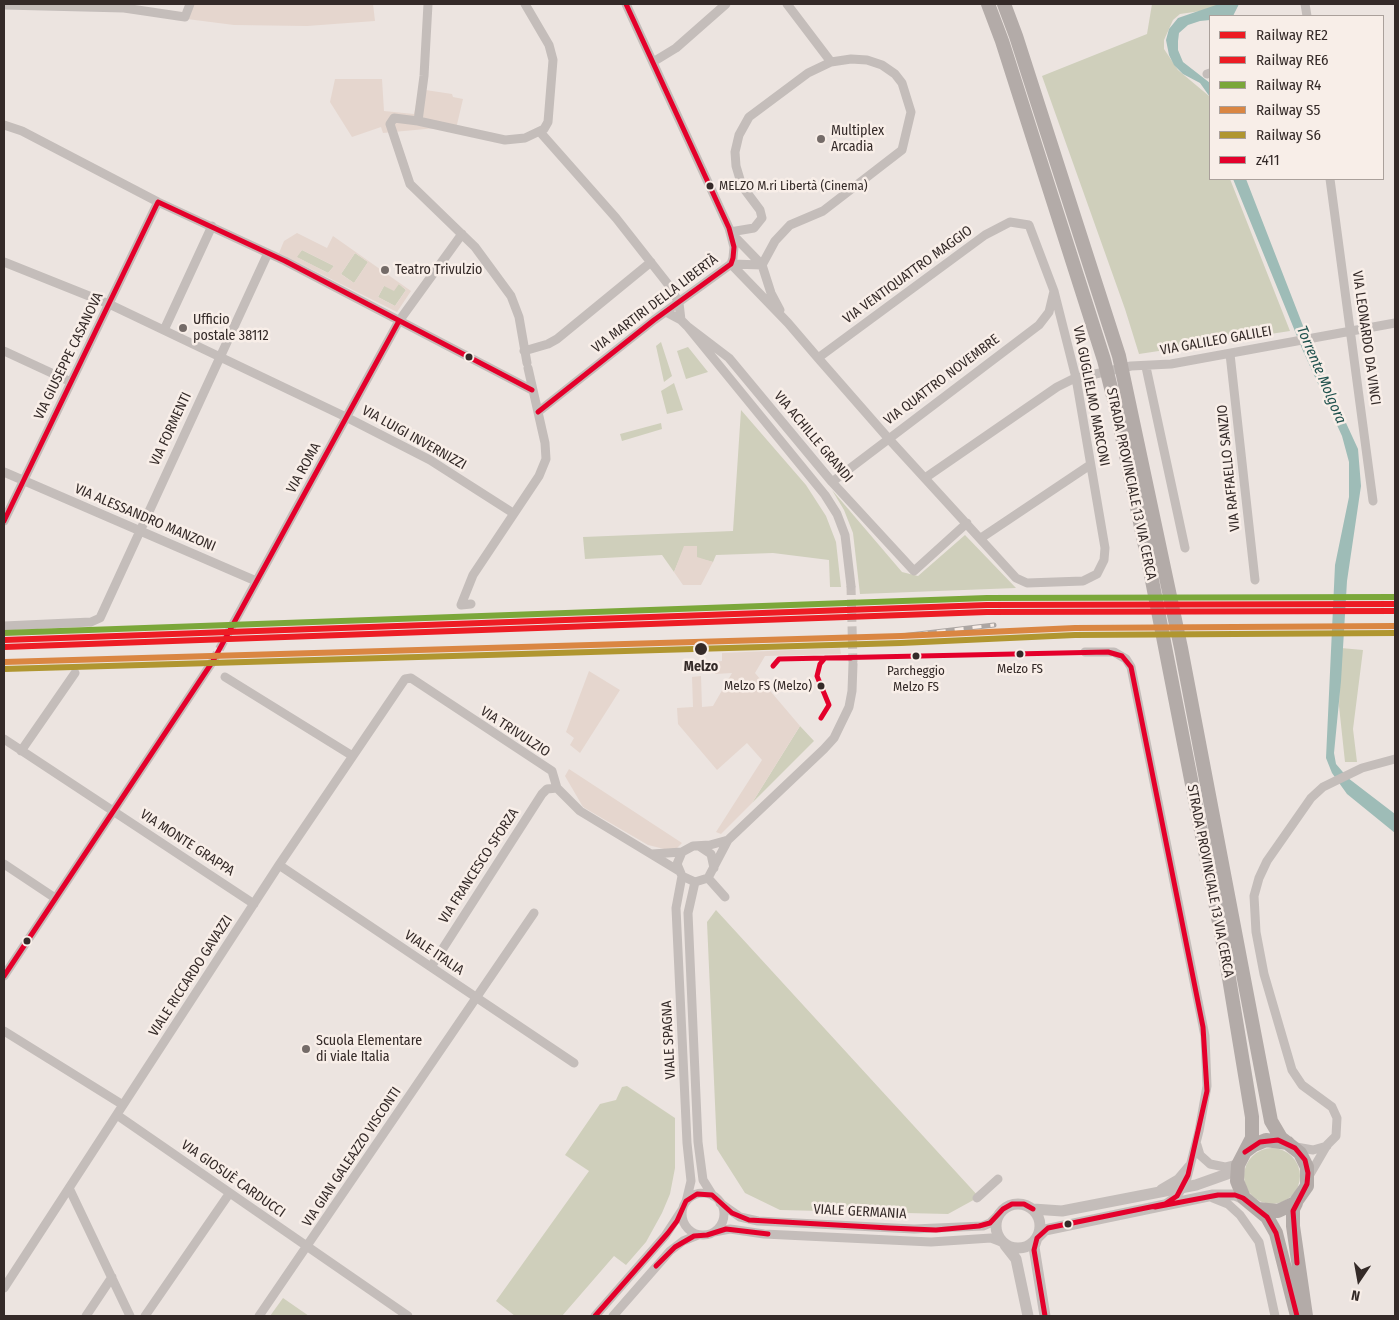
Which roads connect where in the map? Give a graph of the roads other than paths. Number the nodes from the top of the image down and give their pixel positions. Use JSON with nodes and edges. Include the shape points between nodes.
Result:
{"nodes":[{"id":1,"x":190,"y":4,"type":"edge"},
{"id":2,"x":428,"y":4,"type":"edge"},
{"id":3,"x":525,"y":4,"type":"edge"},
{"id":4,"x":626,"y":4,"type":"edge"},
{"id":5,"x":726,"y":4,"type":"edge"},
{"id":6,"x":787,"y":4,"type":"edge"},
{"id":7,"x":988,"y":4,"type":"edge"},
{"id":8,"x":1004,"y":4,"type":"edge"},
{"id":9,"x":4,"y":5,"type":"edge"},
{"id":10,"x":653,"y":62,"type":"junction"},
{"id":11,"x":831,"y":62,"type":"junction"},
{"id":12,"x":418,"y":121,"type":"junction"},
{"id":13,"x":4,"y":125,"type":"edge"},
{"id":14,"x":540,"y":132,"type":"junction"},
{"id":15,"x":1330,"y":180,"type":"edge"},
{"id":16,"x":158,"y":202,"type":"junction"},
{"id":17,"x":1018,"y":222,"type":"joint"},
{"id":18,"x":212,"y":226,"type":"junction"},
{"id":19,"x":730,"y":232,"type":"junction"},
{"id":20,"x":462,"y":234,"type":"junction"},
{"id":21,"x":268,"y":253,"type":"junction"},
{"id":22,"x":4,"y":262,"type":"edge"},
{"id":23,"x":651,"y":262,"type":"junction"},
{"id":24,"x":731,"y":264,"type":"junction"},
{"id":25,"x":762,"y":265,"type":"junction"},
{"id":26,"x":1054,"y":291,"type":"junction"},
{"id":27,"x":678,"y":302,"type":"junction"},
{"id":28,"x":109,"y":304,"type":"junction"},
{"id":29,"x":666,"y":312,"type":"junction"},
{"id":30,"x":399,"y":321,"type":"junction"},
{"id":31,"x":684,"y":323,"type":"junction"},
{"id":32,"x":788,"y":323,"type":"junction"},
{"id":33,"x":1395,"y":324,"type":"edge"},
{"id":34,"x":164,"y":330,"type":"junction"},
{"id":35,"x":1352,"y":331,"type":"junction"},
{"id":36,"x":4,"y":350,"type":"edge"},
{"id":37,"x":524,"y":351,"type":"junction"},
{"id":38,"x":1230,"y":354,"type":"junction"},
{"id":39,"x":221,"y":356,"type":"junction"},
{"id":40,"x":818,"y":358,"type":"junction"},
{"id":41,"x":1146,"y":366,"type":"junction"},
{"id":42,"x":1076,"y":378,"type":"junction"},
{"id":43,"x":71,"y":382,"type":"junction"},
{"id":44,"x":532,"y":390,"type":"junction"},
{"id":45,"x":538,"y":412,"type":"junction"},
{"id":46,"x":348,"y":418,"type":"junction"},
{"id":47,"x":888,"y":438,"type":"junction"},
{"id":48,"x":1090,"y":465,"type":"junction"},
{"id":49,"x":4,"y":472,"type":"edge"},
{"id":50,"x":925,"y":478,"type":"junction"},
{"id":51,"x":24,"y":480,"type":"junction"},
{"id":52,"x":832,"y":482,"type":"junction"},
{"id":53,"x":1373,"y":501,"type":"dead end"},
{"id":54,"x":513,"y":513,"type":"junction"},
{"id":55,"x":4,"y":521,"type":"edge"},
{"id":56,"x":967,"y":522,"type":"junction"},
{"id":57,"x":139,"y":530,"type":"junction"},
{"id":58,"x":980,"y":538,"type":"junction"},
{"id":59,"x":1184,"y":548,"type":"dead end"},
{"id":60,"x":1255,"y":580,"type":"dead end"},
{"id":61,"x":256,"y":581,"type":"junction"},
{"id":62,"x":851,"y":586,"type":"tunnel mouth"},
{"id":63,"x":471,"y":604,"type":"dead end"},
{"id":64,"x":4,"y":626,"type":"edge"},
{"id":65,"x":232,"y":626,"type":"tunnel mouth"},
{"id":66,"x":1085,"y":652,"type":"dead end"},
{"id":67,"x":213,"y":661,"type":"tunnel mouth"},
{"id":68,"x":853,"y":664,"type":"tunnel mouth"},
{"id":69,"x":75,"y":673,"type":"dead end"},
{"id":70,"x":226,"y":677,"type":"dead end"},
{"id":71,"x":403,"y":681,"type":"joint"},
{"id":72,"x":4,"y":739,"type":"edge"},
{"id":73,"x":21,"y":751,"type":"junction"},
{"id":74,"x":351,"y":755,"type":"junction"},
{"id":75,"x":1395,"y":759,"type":"edge"},
{"id":76,"x":557,"y":788,"type":"junction"},
{"id":77,"x":113,"y":811,"type":"junction"},
{"id":78,"x":728,"y":840,"type":"junction"},
{"id":79,"x":699,"y":846,"type":"junction"},
{"id":80,"x":682,"y":852,"type":"junction"},
{"id":81,"x":651,"y":854,"type":"junction"},
{"id":82,"x":4,"y":864,"type":"edge"},
{"id":83,"x":279,"y":865,"type":"junction"},
{"id":84,"x":714,"y":869,"type":"junction"},
{"id":85,"x":680,"y":874,"type":"junction"},
{"id":86,"x":708,"y":878,"type":"junction"},
{"id":87,"x":695,"y":882,"type":"junction"},
{"id":88,"x":724,"y":897,"type":"dead end"},
{"id":89,"x":55,"y":898,"type":"junction"},
{"id":90,"x":254,"y":904,"type":"junction"},
{"id":91,"x":534,"y":913,"type":"dead end"},
{"id":92,"x":431,"y":968,"type":"junction"},
{"id":93,"x":4,"y":976,"type":"edge"},
{"id":94,"x":476,"y":998,"type":"junction"},
{"id":95,"x":4,"y":1031,"type":"edge"},
{"id":96,"x":574,"y":1063,"type":"dead end"},
{"id":97,"x":123,"y":1105,"type":"junction"},
{"id":98,"x":117,"y":1115,"type":"junction"},
{"id":99,"x":1197,"y":1140,"type":"junction"},
{"id":100,"x":1291,"y":1145,"type":"junction"},
{"id":101,"x":1327,"y":1146,"type":"junction"},
{"id":102,"x":1242,"y":1157,"type":"junction"},
{"id":103,"x":1191,"y":1164,"type":"junction"},
{"id":104,"x":1308,"y":1177,"type":"junction"},
{"id":105,"x":998,"y":1179,"type":"dead end"},
{"id":106,"x":69,"y":1188,"type":"junction"},
{"id":107,"x":1183,"y":1188,"type":"junction"},
{"id":108,"x":229,"y":1194,"type":"junction"},
{"id":109,"x":1152,"y":1194,"type":"junction"},
{"id":110,"x":1204,"y":1197,"type":"junction"},
{"id":111,"x":976,"y":1198,"type":"dead end"},
{"id":112,"x":717,"y":1199,"type":"junction"},
{"id":113,"x":1250,"y":1203,"type":"junction"},
{"id":114,"x":1296,"y":1203,"type":"junction"},
{"id":115,"x":1165,"y":1204,"type":"junction"},
{"id":116,"x":684,"y":1206,"type":"junction"},
{"id":117,"x":1033,"y":1210,"type":"junction"},
{"id":118,"x":999,"y":1214,"type":"junction"},
{"id":119,"x":714,"y":1232,"type":"junction"},
{"id":120,"x":700,"y":1235,"type":"junction"},
{"id":121,"x":1037,"y":1238,"type":"junction"},
{"id":122,"x":1004,"y":1244,"type":"junction"},
{"id":123,"x":307,"y":1247,"type":"junction"},
{"id":124,"x":112,"y":1278,"type":"junction"},
{"id":125,"x":4,"y":1288,"type":"edge"},
{"id":126,"x":86,"y":1316,"type":"edge"},
{"id":127,"x":130,"y":1316,"type":"edge"},
{"id":128,"x":145,"y":1316,"type":"edge"},
{"id":129,"x":259,"y":1316,"type":"edge"},
{"id":130,"x":408,"y":1316,"type":"edge"},
{"id":131,"x":595,"y":1316,"type":"edge"},
{"id":132,"x":613,"y":1316,"type":"edge"},
{"id":133,"x":1028,"y":1316,"type":"edge"},
{"id":134,"x":1045,"y":1316,"type":"edge"},
{"id":135,"x":1275,"y":1316,"type":"edge"},
{"id":136,"x":1297,"y":1316,"type":"edge"},
{"id":137,"x":1306,"y":1316,"type":"edge"}],
"edges":[{"from":1,"to":9,"type":"street","via":[[185,17],[130,8]]},
{"from":2,"to":12,"type":"street"},
{"from":3,"to":14,"type":"street","via":[[549,45],[553,60],[548,122]]},
{"from":4,"to":10,"type":"street","name":"VIA MARTIRI DELLA LIBERTÀ"},
{"from":5,"to":10,"type":"street","via":[[676,48]]},
{"from":6,"to":11,"type":"street"},
{"from":7,"to":102,"type":"main road","name":"STRADA PROVINCIALE 13 VIA CERCA","via":[[1104,360],[1224,948],[1252,1117],[1252,1138]]},
{"from":8,"to":100,"type":"main road","name":"STRADA PROVINCIALE 13 VIA CERCA","via":[[1119,356],[1181,648],[1271,1121],[1278,1134]]},
{"from":10,"to":19,"type":"street","name":"VIA MARTIRI DELLA LIBERTÀ"},
{"from":11,"to":19,"type":"street","via":[[789,85],[745,122],[737,143],[736,166],[742,186],[760,210],[762,218],[754,228]]},
{"from":11,"to":25,"type":"street","via":[[867,60],[895,74],[902,83],[911,112],[907,137],[902,150],[874,174],[823,212],[793,223],[782,232]]},
{"from":12,"to":14,"type":"street","via":[[504,140],[525,138]]},
{"from":12,"to":20,"type":"street","via":[[392,119],[390,126],[410,184]]},
{"from":13,"to":16,"type":"street","via":[[22,131]]},
{"from":14,"to":23,"type":"street"},
{"from":15,"to":35,"type":"street","name":"VIA LEONARDO DA VINCI"},
{"from":16,"to":18,"type":"street"},
{"from":16,"to":28,"type":"street","name":"VIA GIUSEPPE CASANOVA"},
{"from":17,"to":26,"type":"street","name":"VIA GUGLIELMO MARCONI","via":[[1032,228]]},
{"from":17,"to":40,"type":"street","name":"VIA VENTIQUATTRO MAGGIO","via":[[1003,224],[985,235]]},
{"from":18,"to":21,"type":"street"},
{"from":18,"to":34,"type":"street"},
{"from":19,"to":24,"type":"street","name":"VIA MARTIRI DELLA LIBERTÀ","via":[[734,247]]},
{"from":19,"to":25,"type":"street"},
{"from":20,"to":30,"type":"street","name":"VIA ROMA"},
{"from":20,"to":37,"type":"street","via":[[490,265],[511,296],[519,317]]},
{"from":21,"to":30,"type":"street"},
{"from":21,"to":39,"type":"street","name":"VIA FORMENTI"},
{"from":22,"to":28,"type":"street","name":"VIA LUIGI INVERNIZZI"},
{"from":23,"to":27,"type":"street"},
{"from":23,"to":37,"type":"street","via":[[557,339]]},
{"from":24,"to":25,"type":"street"},
{"from":24,"to":27,"type":"street","name":"VIA MARTIRI DELLA LIBERTÀ"},
{"from":24,"to":32,"type":"street"},
{"from":25,"to":32,"type":"street","via":[[771,293]]},
{"from":26,"to":42,"type":"street","name":"VIA GUGLIELMO MARCONI"},
{"from":26,"to":47,"type":"street","name":"VIA QUATTRO NOVEMBRE","via":[[1049,312],[1039,325]]},
{"from":27,"to":29,"type":"street","name":"VIA MARTIRI DELLA LIBERTÀ"},
{"from":27,"to":31,"type":"street"},
{"from":28,"to":34,"type":"street","name":"VIA LUIGI INVERNIZZI"},
{"from":28,"to":43,"type":"street","name":"VIA GIUSEPPE CASANOVA"},
{"from":29,"to":31,"type":"street"},
{"from":29,"to":45,"type":"street","name":"VIA MARTIRI DELLA LIBERTÀ"},
{"from":30,"to":44,"type":"street"},
{"from":30,"to":46,"type":"street","name":"VIA ROMA"},
{"from":31,"to":52,"type":"street","name":"VIA ACHILLE GRANDI","via":[[729,358]]},
{"from":31,"to":62,"type":"street","via":[[828,499],[845,535]]},
{"from":32,"to":40,"type":"street"},
{"from":33,"to":35,"type":"street","name":"VIA GALILEO GALILEI"},
{"from":34,"to":39,"type":"street","name":"VIA LUIGI INVERNIZZI"},
{"from":35,"to":38,"type":"street","name":"VIA GALILEO GALILEI"},
{"from":35,"to":53,"type":"street","name":"VIA LEONARDO DA VINCI"},
{"from":36,"to":43,"type":"street"},
{"from":37,"to":44,"type":"street"},
{"from":38,"to":41,"type":"street","name":"VIA GALILEO GALILEI"},
{"from":38,"to":60,"type":"street","name":"VIA RAFFAELLO SANZIO"},
{"from":39,"to":46,"type":"street","name":"VIA LUIGI INVERNIZZI"},
{"from":39,"to":57,"type":"street","name":"VIA FORMENTI"},
{"from":40,"to":47,"type":"street"},
{"from":41,"to":42,"type":"street","name":"VIA GALILEO GALILEI","via":[[1131,366]]},
{"from":41,"to":59,"type":"street"},
{"from":42,"to":48,"type":"street","name":"VIA GUGLIELMO MARCONI"},
{"from":42,"to":50,"type":"street","name":"VIA GALILEO GALILEI","via":[[1057,386]]},
{"from":43,"to":51,"type":"street","name":"VIA GIUSEPPE CASANOVA"},
{"from":44,"to":45,"type":"street"},
{"from":45,"to":54,"type":"street","via":[[546,459],[539,476]]},
{"from":46,"to":54,"type":"street","name":"VIA LUIGI INVERNIZZI","via":[[423,456]]},
{"from":46,"to":61,"type":"street","name":"VIA ROMA"},
{"from":47,"to":50,"type":"street"},
{"from":47,"to":52,"type":"street","name":"VIA QUATTRO NOVEMBRE"},
{"from":48,"to":58,"type":"street"},
{"from":48,"to":58,"type":"street","name":"VIA GUGLIELMO MARCONI","via":[[1105,555],[1097,574],[1086,581],[1027,583],[1016,578]]},
{"from":49,"to":51,"type":"street","name":"VIA ALESSANDRO MANZONI"},
{"from":50,"to":56,"type":"street"},
{"from":51,"to":55,"type":"street","name":"VIA GIUSEPPE CASANOVA"},
{"from":51,"to":57,"type":"street","name":"VIA ALESSANDRO MANZONI"},
{"from":52,"to":56,"type":"street","name":"VIA ACHILLE GRANDI","via":[[914,571]]},
{"from":54,"to":63,"type":"street","via":[[469,583],[461,604]]},
{"from":56,"to":58,"type":"street"},
{"from":57,"to":61,"type":"street","name":"VIA ALESSANDRO MANZONI"},
{"from":57,"to":64,"type":"street","name":"VIA FORMENTI","via":[[100,618],[91,622]]},
{"from":61,"to":65,"type":"street","name":"VIA ROMA"},
{"from":66,"to":99,"type":"street","via":[[1114,652],[1126,659],[1131,667],[1206,1042],[1207,1091]]},
{"from":67,"to":77,"type":"street"},
{"from":68,"to":78,"type":"street","via":[[849,707],[834,738]]},
{"from":69,"to":73,"type":"street"},
{"from":70,"to":74,"type":"street"},
{"from":71,"to":74,"type":"street","name":"VIALE RICCARDO GAVAZZI"},
{"from":71,"to":76,"type":"street","name":"VIA TRIVULZIO","via":[[412,678],[552,771]]},
{"from":72,"to":73,"type":"street","name":"VIA MONTE GRAPPA"},
{"from":73,"to":77,"type":"street","name":"VIA MONTE GRAPPA"},
{"from":74,"to":83,"type":"street","name":"VIALE RICCARDO GAVAZZI"},
{"from":75,"to":101,"type":"street","via":[[1356,771],[1323,787],[1306,804],[1267,861],[1258,878],[1254,896],[1256,932],[1264,974],[1292,1070],[1302,1085],[1328,1104],[1337,1118],[1336,1136]]},
{"from":76,"to":81,"type":"street","name":"VIA TRIVULZIO","via":[[580,812]]},
{"from":76,"to":92,"type":"street","name":"VIA FRANCESCO SFORZA","via":[[547,788],[542,794]]},
{"from":77,"to":89,"type":"street"},
{"from":77,"to":90,"type":"street","name":"VIA MONTE GRAPPA"},
{"from":78,"to":79,"type":"street"},
{"from":78,"to":84,"type":"street"},
{"from":79,"to":80,"type":"street"},
{"from":79,"to":84,"type":"street","via":[[711,854]]},
{"from":80,"to":81,"type":"street"},
{"from":80,"to":85,"type":"street","via":[[677,864]]},
{"from":81,"to":85,"type":"street","name":"VIA TRIVULZIO"},
{"from":82,"to":89,"type":"street"},
{"from":83,"to":90,"type":"street","name":"VIALE RICCARDO GAVAZZI"},
{"from":83,"to":92,"type":"street","name":"VIALE ITALIA"},
{"from":84,"to":86,"type":"street"},
{"from":85,"to":87,"type":"street"},
{"from":85,"to":116,"type":"street","name":"VIALE SPAGNA","via":[[676,908],[691,1181]]},
{"from":86,"to":87,"type":"street"},
{"from":86,"to":88,"type":"street"},
{"from":87,"to":112,"type":"street","name":"VIALE SPAGNA","via":[[688,913],[698,1148],[703,1180]]},
{"from":89,"to":93,"type":"street"},
{"from":90,"to":97,"type":"street","name":"VIALE RICCARDO GAVAZZI"},
{"from":91,"to":94,"type":"street","name":"VIA GIAN GALEAZZO VISCONTI"},
{"from":92,"to":94,"type":"street","name":"VIALE ITALIA"},
{"from":94,"to":96,"type":"street","name":"VIALE ITALIA"},
{"from":94,"to":123,"type":"street","name":"VIA GIAN GALEAZZO VISCONTI"},
{"from":95,"to":97,"type":"street"},
{"from":97,"to":98,"type":"street","name":"VIALE RICCARDO GAVAZZI"},
{"from":98,"to":106,"type":"street","name":"VIALE RICCARDO GAVAZZI"},
{"from":98,"to":108,"type":"street","name":"VIA GIOSUÈ CARDUCCI"},
{"from":99,"to":102,"type":"street","via":[[1199,1153],[1210,1164],[1225,1167]]},
{"from":99,"to":103,"type":"street"},
{"from":100,"to":101,"type":"street","via":[[1308,1150]]},
{"from":100,"to":102,"type":"main road","via":[[1266,1140],[1253,1145]]},
{"from":100,"to":104,"type":"main road","name":"STRADA PROVINCIALE 13 VIA CERCA","via":[[1304,1159]]},
{"from":101,"to":104,"type":"street"},
{"from":102,"to":107,"type":"street","via":[[1232,1171],[1222,1177]]},
{"from":102,"to":113,"type":"main road","name":"STRADA PROVINCIALE 13 VIA CERCA","via":[[1236,1174],[1237,1185]]},
{"from":103,"to":107,"type":"street"},
{"from":103,"to":109,"type":"street","via":[[1170,1185]]},
{"from":104,"to":114,"type":"main road","via":[[1304,1192]]},
{"from":105,"to":111,"type":"street"},
{"from":106,"to":124,"type":"street"},
{"from":106,"to":125,"type":"street","name":"VIALE RICCARDO GAVAZZI"},
{"from":107,"to":109,"type":"street"},
{"from":107,"to":115,"type":"street"},
{"from":108,"to":123,"type":"street","name":"VIA GIOSUÈ CARDUCCI"},
{"from":108,"to":128,"type":"street"},
{"from":109,"to":117,"type":"street","via":[[1062,1211]]},
{"from":110,"to":113,"type":"street","via":[[1235,1195]]},
{"from":110,"to":115,"type":"street"},
{"from":110,"to":135,"type":"street","via":[[1230,1205],[1260,1244]]},
{"from":112,"to":116,"type":"street","via":[[698,1194]]},
{"from":112,"to":118,"type":"street","name":"VIALE GERMANIA","via":[[736,1214],[753,1220],[914,1230],[982,1226]]},
{"from":112,"to":119,"type":"street","via":[[724,1218]]},
{"from":113,"to":114,"type":"main road","via":[[1276,1212]]},
{"from":113,"to":136,"type":"main road","name":"STRADA PROVINCIALE 13 VIA CERCA","via":[[1269,1220],[1279,1240]]},
{"from":114,"to":137,"type":"main road","via":[[1293,1211],[1295,1250]]},
{"from":115,"to":121,"type":"street","via":[[1048,1228]]},
{"from":116,"to":120,"type":"street","via":[[685,1226]]},
{"from":116,"to":131,"type":"street","via":[[665,1236]]},
{"from":117,"to":118,"type":"street","via":[[1024,1204],[1015,1204]]},
{"from":117,"to":121,"type":"street","via":[[1040,1223]]},
{"from":118,"to":122,"type":"street","via":[[996,1229]]},
{"from":119,"to":120,"type":"street"},
{"from":119,"to":122,"type":"street","name":"VIALE GERMANIA","via":[[730,1229],[764,1234],[930,1242],[991,1238]]},
{"from":120,"to":132,"type":"street","via":[[683,1241],[670,1251]]},
{"from":121,"to":122,"type":"street","via":[[1021,1248]]},
{"from":121,"to":134,"type":"street","via":[[1034,1250]]},
{"from":122,"to":133,"type":"street","via":[[1016,1259]]},
{"from":123,"to":129,"type":"street","name":"VIA GIAN GALEAZZO VISCONTI"},
{"from":123,"to":130,"type":"street","name":"VIA GIOSUÈ CARDUCCI"},
{"from":124,"to":126,"type":"street"},
{"from":124,"to":127,"type":"street"}]}
